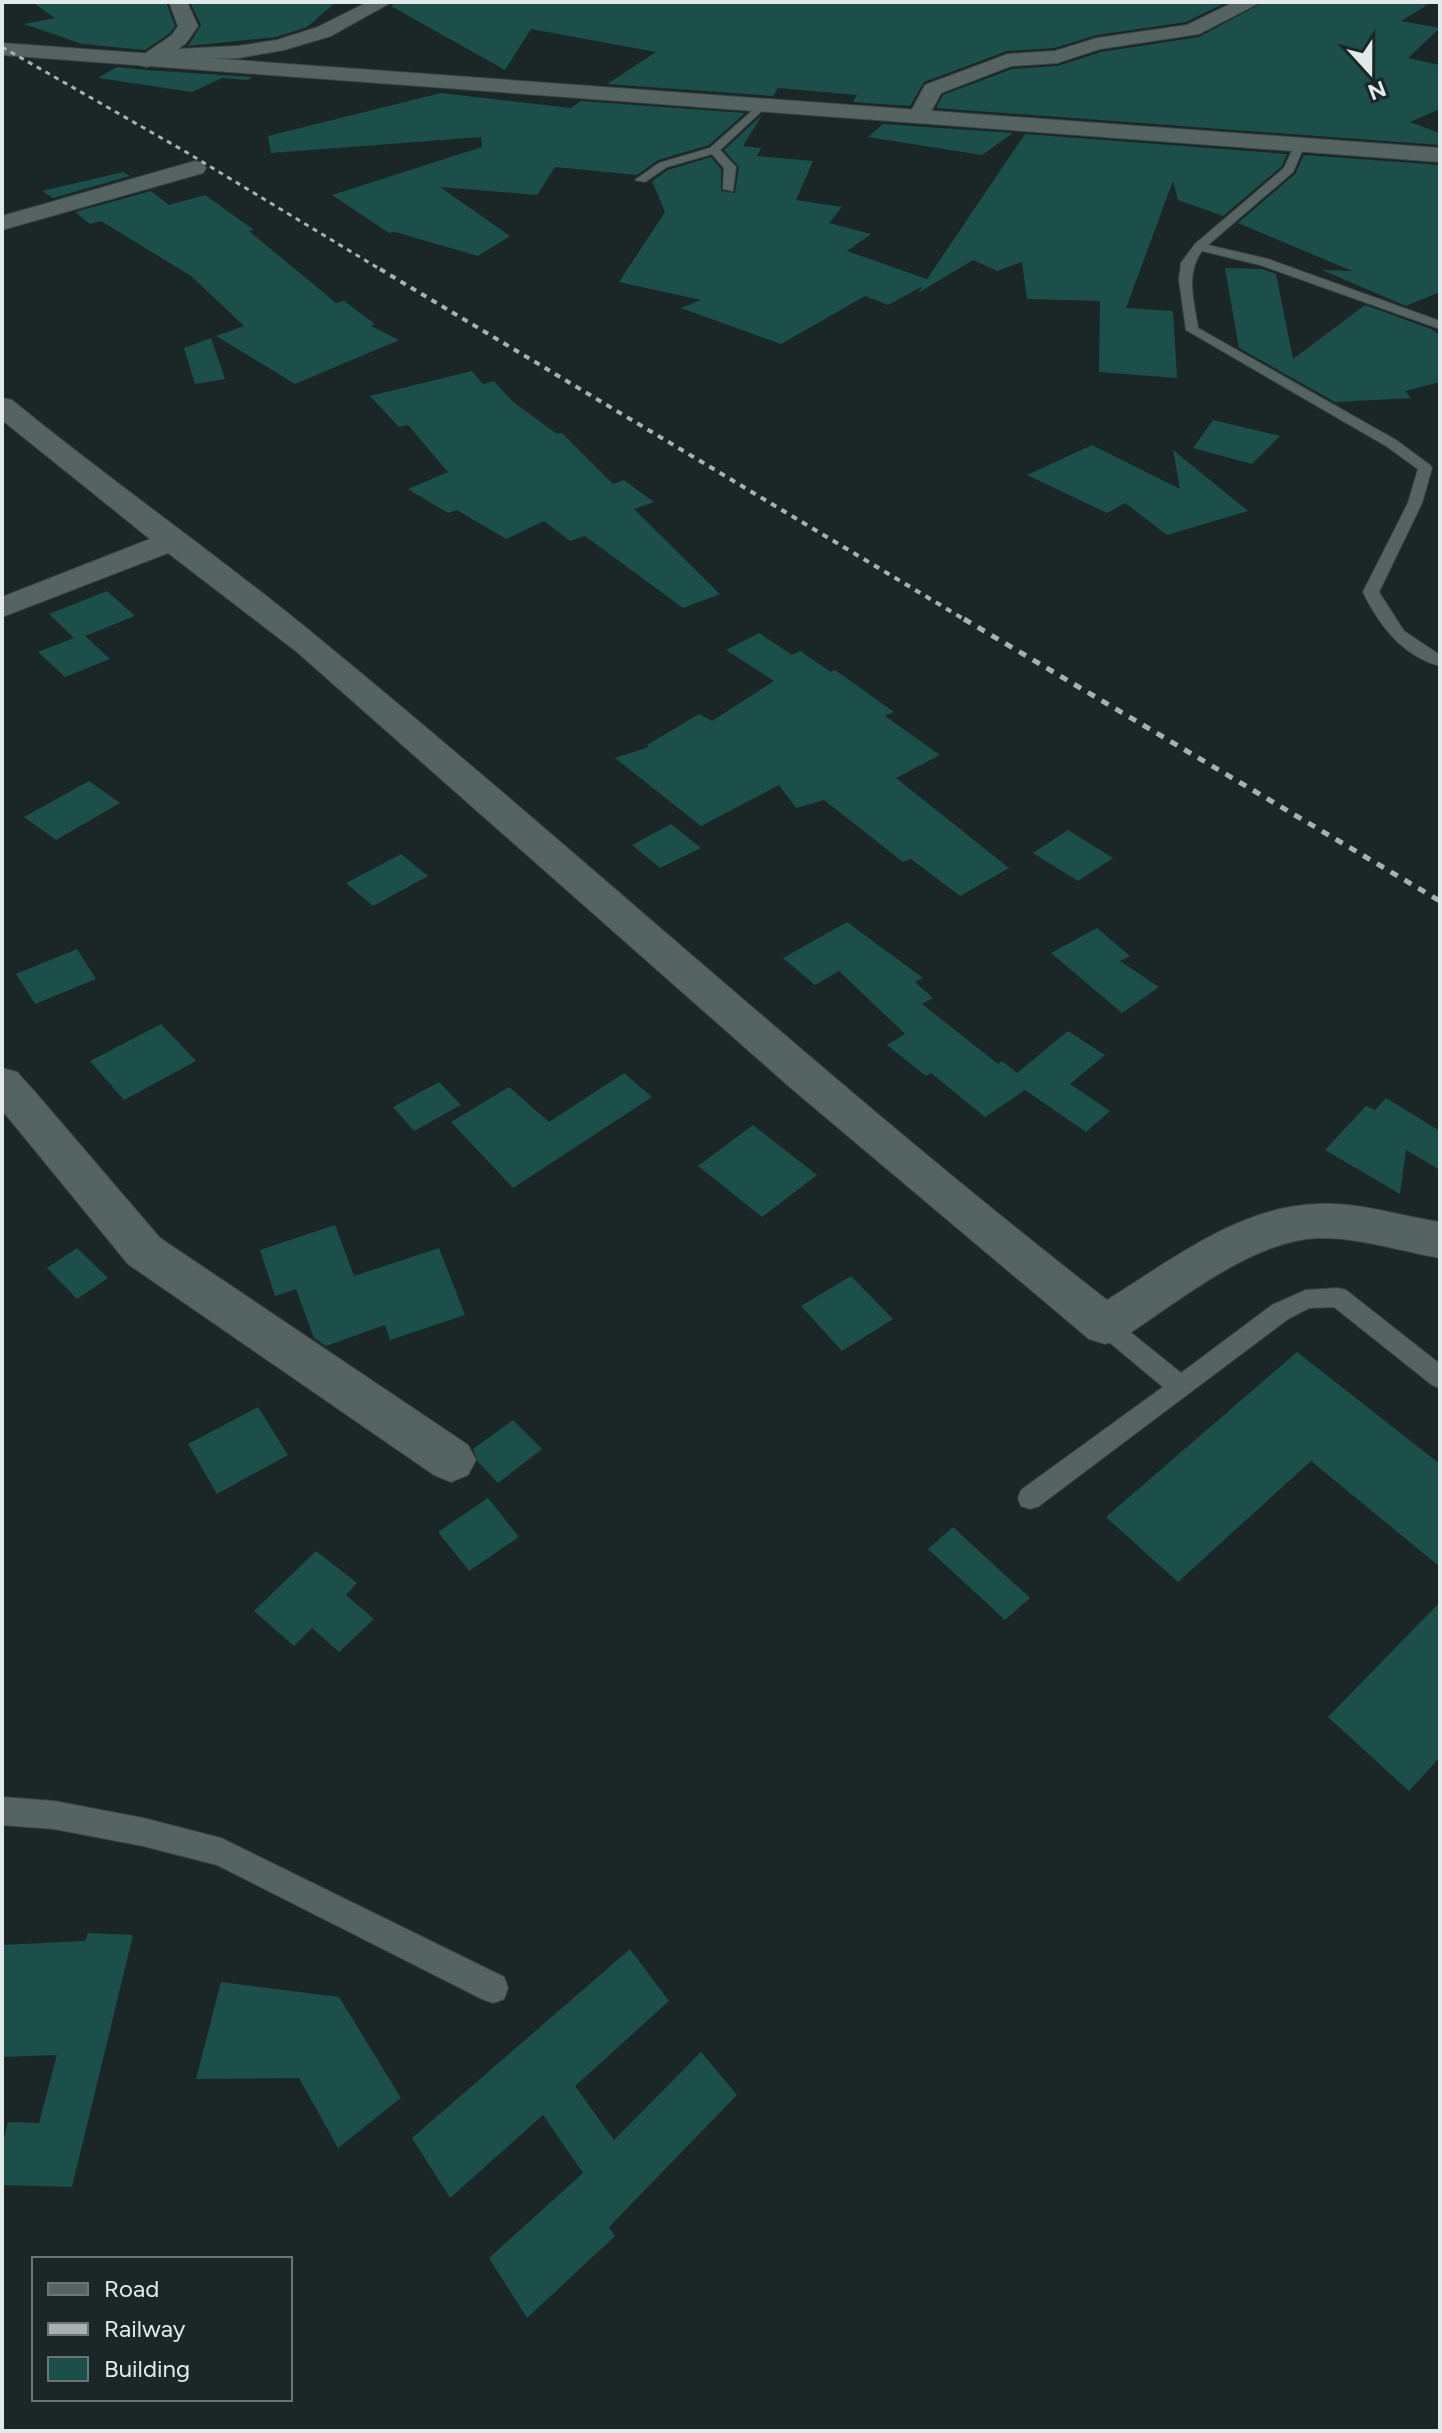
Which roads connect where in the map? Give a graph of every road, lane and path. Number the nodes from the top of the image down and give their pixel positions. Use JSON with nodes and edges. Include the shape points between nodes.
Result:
{"nodes":[{"id":1,"x":178,"y":2,"type":"edge"},
{"id":2,"x":383,"y":2,"type":"edge"},
{"id":3,"x":1252,"y":2,"type":"edge"},
{"id":4,"x":2,"y":49,"type":"edge"},
{"id":5,"x":152,"y":58,"type":"junction"},
{"id":6,"x":761,"y":106,"type":"junction"},
{"id":7,"x":920,"y":115,"type":"junction"},
{"id":8,"x":1300,"y":144,"type":"junction"},
{"id":9,"x":714,"y":150,"type":"junction"},
{"id":10,"x":1440,"y":155,"type":"edge"},
{"id":11,"x":195,"y":168,"type":"dead end"},
{"id":12,"x":641,"y":180,"type":"dead end"},
{"id":13,"x":729,"y":189,"type":"dead end"},
{"id":14,"x":2,"y":223,"type":"edge"},
{"id":15,"x":1199,"y":247,"type":"junction"},
{"id":16,"x":1440,"y":325,"type":"edge"},
{"id":17,"x":9,"y":422,"type":"edge"},
{"id":18,"x":171,"y":541,"type":"junction"},
{"id":19,"x":2,"y":608,"type":"edge"},
{"id":20,"x":1440,"y":661,"type":"edge"},
{"id":21,"x":2,"y":1083,"type":"edge"},
{"id":22,"x":1440,"y":1240,"type":"edge"},
{"id":23,"x":1105,"y":1325,"type":"junction"},
{"id":24,"x":1440,"y":1378,"type":"edge"},
{"id":25,"x":1181,"y":1387,"type":"junction"},
{"id":26,"x":451,"y":1460,"type":"dead end"},
{"id":27,"x":1030,"y":1498,"type":"dead end"},
{"id":28,"x":2,"y":1811,"type":"edge"},
{"id":29,"x":493,"y":1988,"type":"dead end"}],
"edges":[{"from":1,"to":5,"type":"street","via":[[188,26]]},
{"from":2,"to":5,"type":"street","via":[[319,34],[274,46]]},
{"from":3,"to":7,"type":"street","via":[[1164,37],[1097,44],[1057,57],[1008,60],[932,89]]},
{"from":4,"to":5,"type":"street"},
{"from":5,"to":6,"type":"street"},
{"from":6,"to":7,"type":"street"},
{"from":6,"to":9,"type":"lane"},
{"from":7,"to":8,"type":"street"},
{"from":8,"to":10,"type":"street"},
{"from":8,"to":15,"type":"lane","via":[[1289,170]]},
{"from":9,"to":12,"type":"lane","via":[[663,165]]},
{"from":9,"to":13,"type":"lane","via":[[730,167]]},
{"from":11,"to":14,"type":"street"},
{"from":15,"to":16,"type":"lane","via":[[1277,266]]},
{"from":15,"to":20,"type":"lane","via":[[1187,263],[1185,280],[1192,330],[1391,443],[1425,468],[1415,503],[1371,592],[1399,637]]},
{"from":17,"to":18,"type":"street"},
{"from":18,"to":19,"type":"street"},
{"from":18,"to":23,"type":"street","via":[[308,645],[818,1088]]},
{"from":21,"to":26,"type":"street","via":[[144,1251]]},
{"from":22,"to":23,"type":"street","via":[[1320,1221],[1286,1224],[1249,1238]]},
{"from":23,"to":25,"type":"lane"},
{"from":24,"to":25,"type":"lane","via":[[1338,1297],[1306,1299],[1280,1312]]},
{"from":25,"to":27,"type":"lane"},
{"from":28,"to":29,"type":"lane","via":[[113,1826],[221,1852]]}]}
